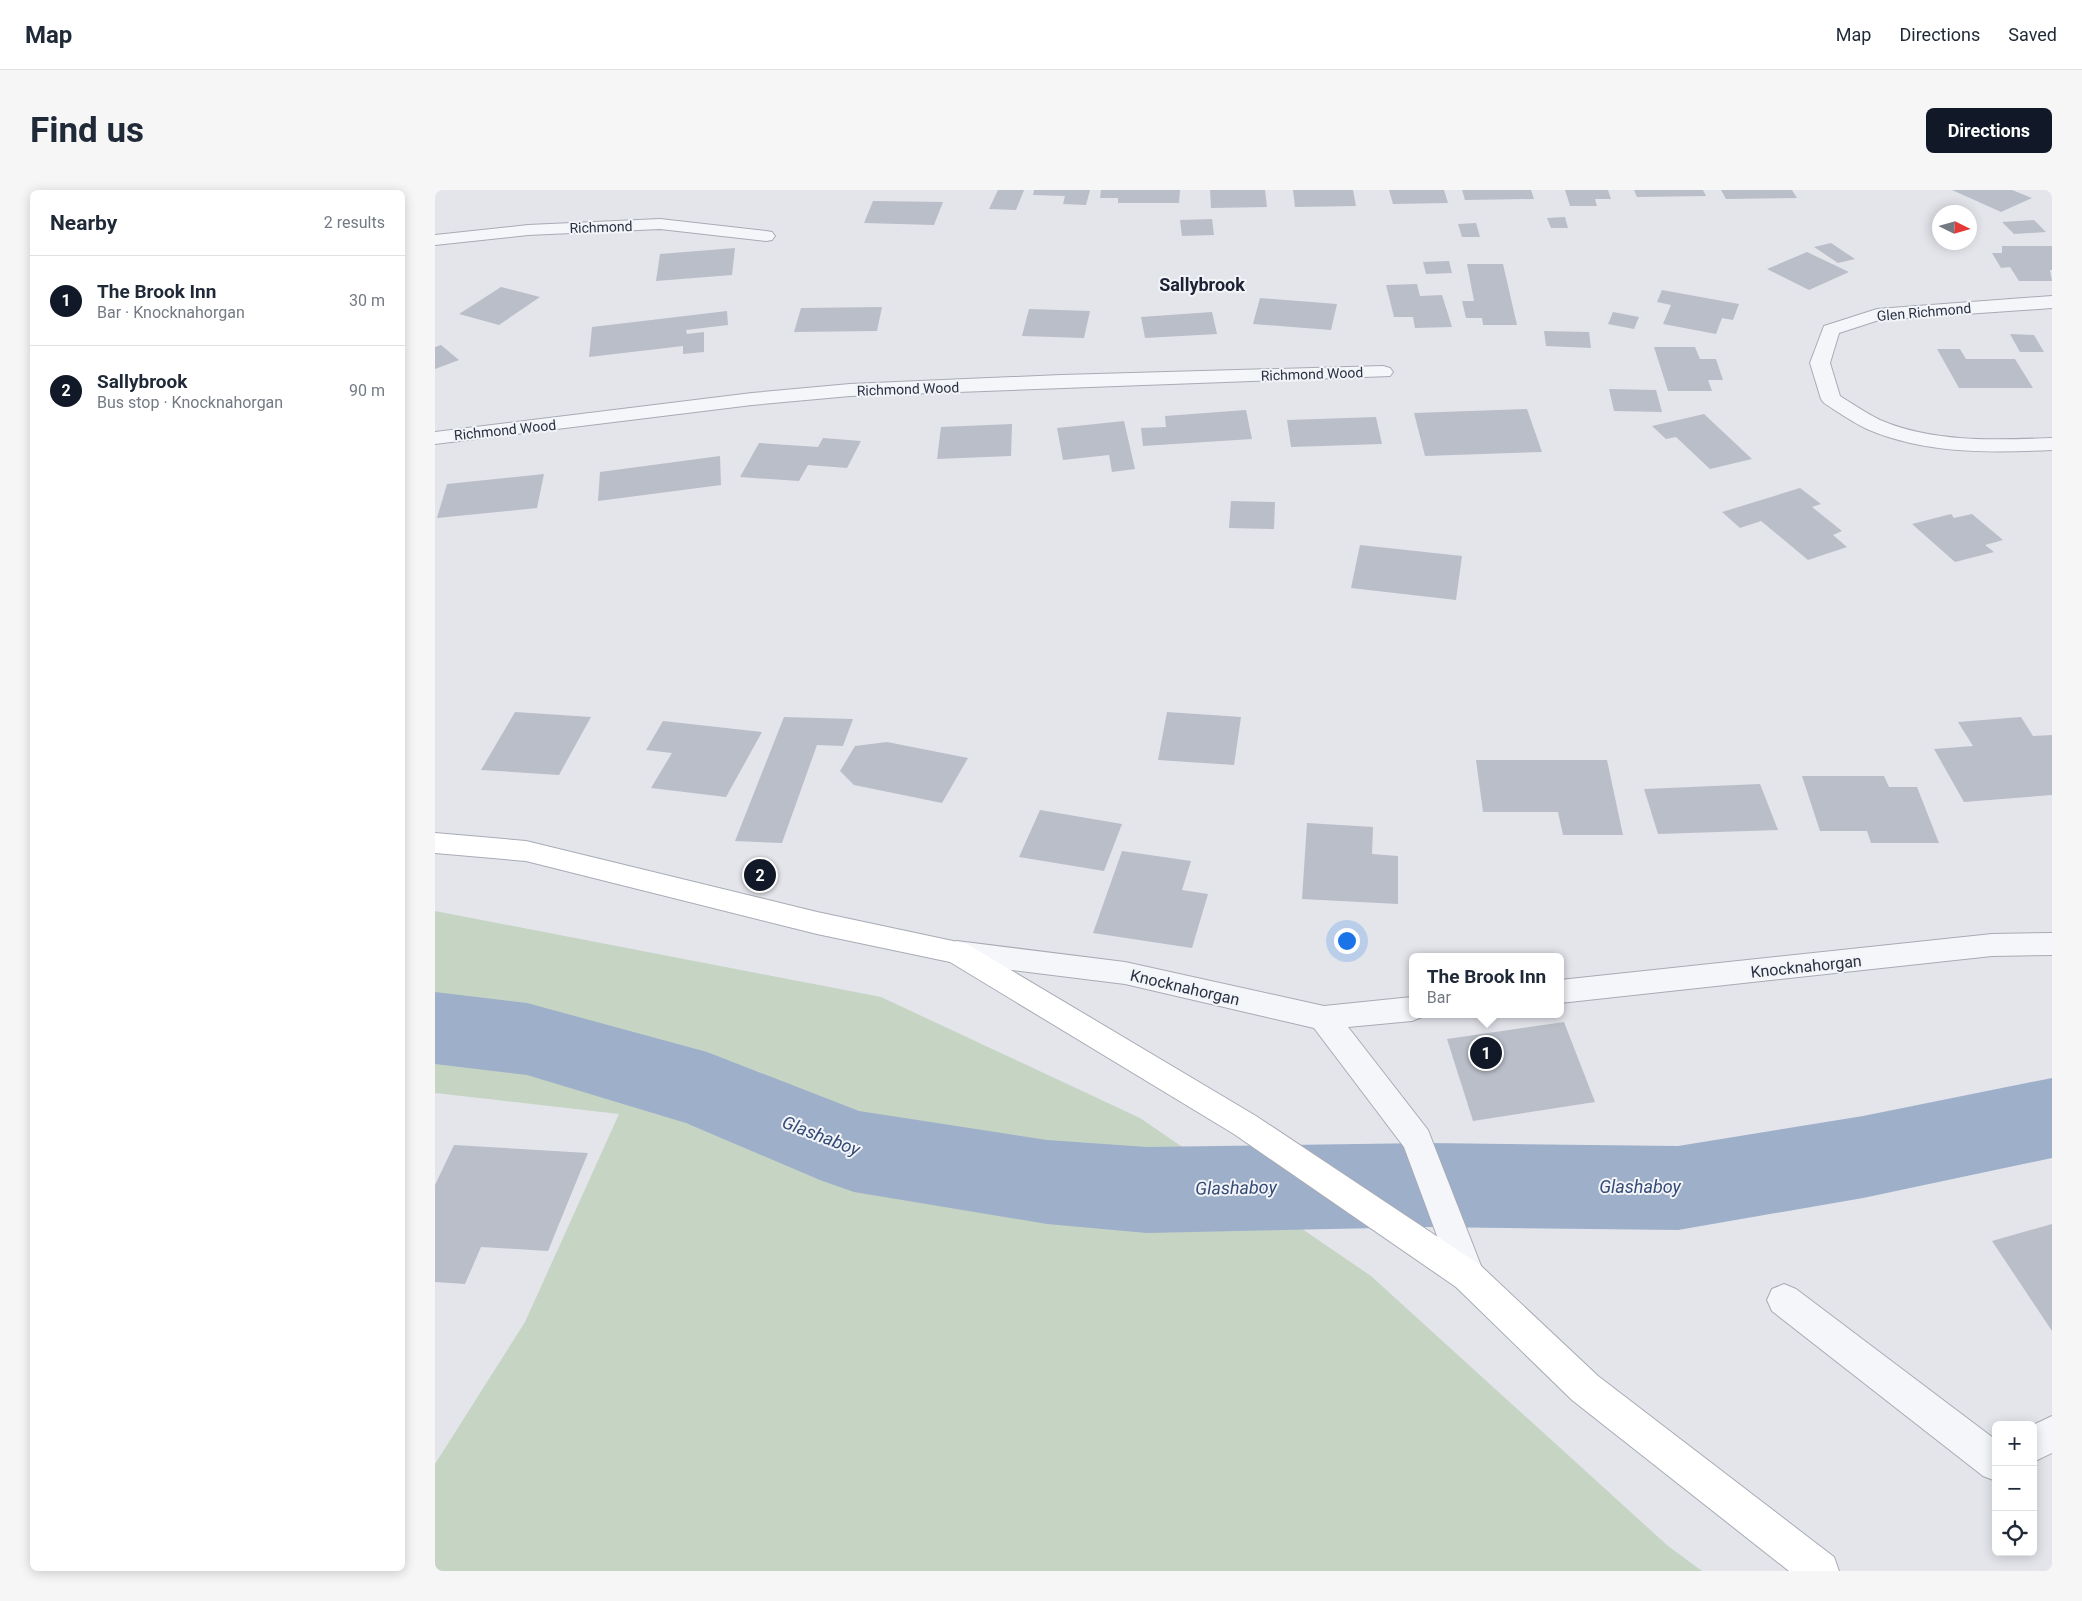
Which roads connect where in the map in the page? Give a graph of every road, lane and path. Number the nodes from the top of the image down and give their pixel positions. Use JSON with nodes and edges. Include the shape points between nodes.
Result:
{"nodes":[{"id":1,"x":766,"y":236,"type":"dead end"},
{"id":2,"x":435,"y":240,"type":"edge"},
{"id":3,"x":2052,"y":302,"type":"edge"},
{"id":4,"x":1383,"y":372,"type":"dead end"},
{"id":5,"x":435,"y":438,"type":"edge"},
{"id":6,"x":2052,"y":444,"type":"edge"},
{"id":7,"x":435,"y":843,"type":"edge"},
{"id":8,"x":2052,"y":944,"type":"edge"},
{"id":9,"x":957,"y":952,"type":"junction"},
{"id":10,"x":1564,"y":992,"type":"edge"},
{"id":11,"x":1409,"y":1008,"type":"edge"},
{"id":12,"x":1324,"y":1018,"type":"junction"},
{"id":13,"x":1468,"y":1276,"type":"junction"},
{"id":14,"x":1784,"y":1300,"type":"dead end"},
{"id":15,"x":2052,"y":1434,"type":"edge"},
{"id":16,"x":2037,"y":1442,"type":"edge"},
{"id":17,"x":1992,"y":1460,"type":"edge"},
{"id":18,"x":1820,"y":1571,"type":"edge"}],
"edges":[{"from":1,"to":2,"type":"street","name":"Richmond","via":[[660,224],[528,230]]},
{"from":3,"to":6,"type":"street","name":"Glen Richmond","via":[[1877,315],[1831,330],[1820,363],[1831,400],[1876,425],[1931,442],[1987,447]]},
{"from":4,"to":5,"type":"street","name":"Richmond Wood","via":[[850,390]]},
{"from":7,"to":9,"type":"main road","via":[[526,851],[817,923]]},
{"from":8,"to":10,"type":"street","name":"Knocknahorgan","via":[[1992,945]]},
{"from":9,"to":12,"type":"street","name":"Knocknahorgan","via":[[1125,973]]},
{"from":9,"to":13,"type":"main road","via":[[1245,1125]]},
{"from":11,"to":12,"type":"street","name":"Knocknahorgan"},
{"from":12,"to":13,"type":"street","via":[[1417,1140]]},
{"from":13,"to":18,"type":"main road","via":[[1585,1388]]},
{"from":14,"to":17,"type":"street"},
{"from":15,"to":16,"type":"street"}]}
